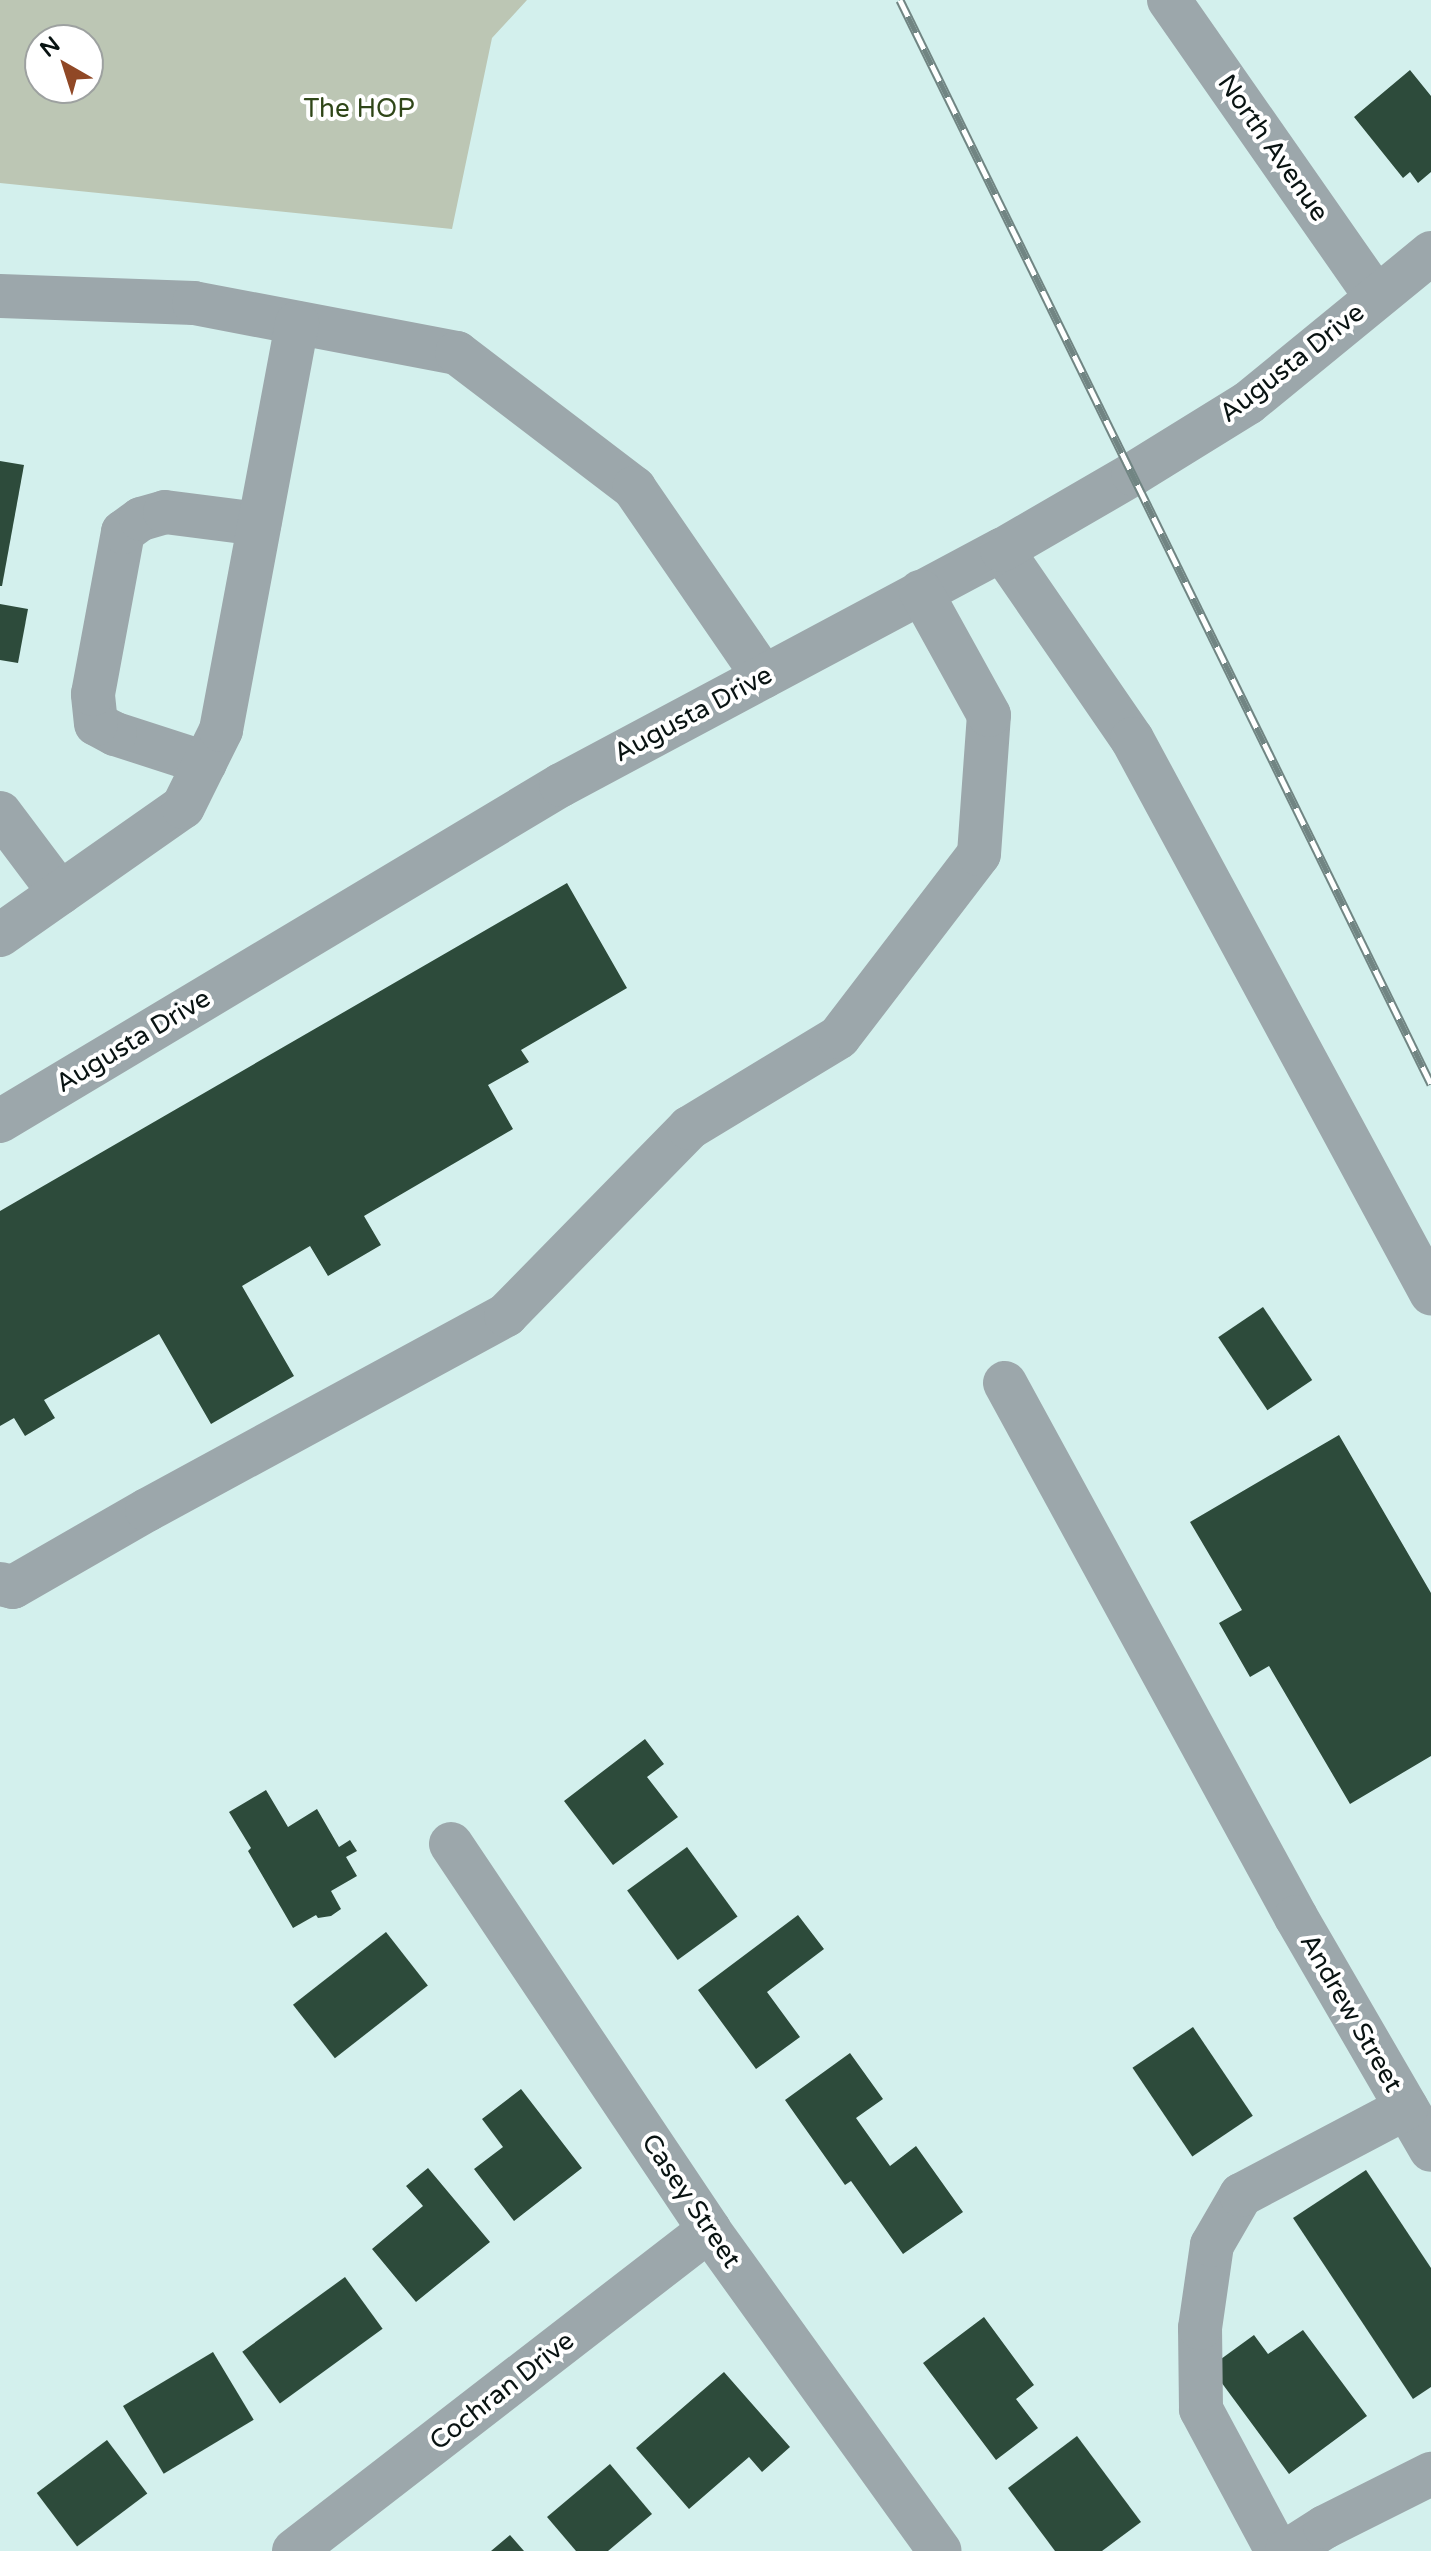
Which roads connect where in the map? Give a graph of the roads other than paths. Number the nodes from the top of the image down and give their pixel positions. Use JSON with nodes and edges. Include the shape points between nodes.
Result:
{"nodes":[{"id":1,"x":1169,"y":0,"type":"edge"},
{"id":2,"x":1431,"y":253,"type":"edge"},
{"id":3,"x":0,"y":296,"type":"edge"},
{"id":4,"x":1376,"y":297,"type":"junction"},
{"id":5,"x":297,"y":323,"type":"junction"},
{"id":6,"x":259,"y":524,"type":"junction"},
{"id":7,"x":1002,"y":550,"type":"junction"},
{"id":8,"x":921,"y":592,"type":"junction"},
{"id":9,"x":764,"y":677,"type":"junction"},
{"id":10,"x":205,"y":763,"type":"junction"},
{"id":11,"x":0,"y":813,"type":"edge"},
{"id":12,"x":60,"y":893,"type":"junction"},
{"id":13,"x":0,"y":935,"type":"edge"},
{"id":14,"x":0,"y":1121,"type":"edge"},
{"id":15,"x":1431,"y":1293,"type":"edge"},
{"id":16,"x":1005,"y":1383,"type":"dead end"},
{"id":17,"x":0,"y":1584,"type":"edge"},
{"id":18,"x":451,"y":1844,"type":"dead end"},
{"id":19,"x":1406,"y":2108,"type":"junction"},
{"id":20,"x":1431,"y":2150,"type":"edge"},
{"id":21,"x":709,"y":2230,"type":"junction"},
{"id":22,"x":1431,"y":2474,"type":"edge"},
{"id":23,"x":294,"y":2551,"type":"edge"},
{"id":24,"x":940,"y":2551,"type":"edge"},
{"id":25,"x":1277,"y":2551,"type":"edge"},
{"id":26,"x":1287,"y":2551,"type":"edge"}],
"edges":[{"from":1,"to":4,"type":"street","name":"North Avenue"},
{"from":2,"to":4,"type":"street","name":"Augusta Drive"},
{"from":3,"to":5,"type":"street","via":[[194,303]]},
{"from":4,"to":7,"type":"street","name":"Augusta Drive","via":[[1248,403]]},
{"from":5,"to":6,"type":"street"},
{"from":5,"to":9,"type":"street","via":[[457,353],[634,488]]},
{"from":6,"to":10,"type":"street","via":[[221,730]]},
{"from":6,"to":10,"type":"street","via":[[165,512],[123,532],[93,694],[96,724]]},
{"from":7,"to":8,"type":"street","name":"Augusta Drive"},
{"from":7,"to":15,"type":"street","via":[[1132,739]]},
{"from":8,"to":9,"type":"street","name":"Augusta Drive"},
{"from":8,"to":17,"type":"street","via":[[989,715],[979,854],[839,1037],[689,1128],[506,1315],[13,1587]]},
{"from":9,"to":14,"type":"street","name":"Augusta Drive","via":[[561,785]]},
{"from":10,"to":12,"type":"street","via":[[183,807]]},
{"from":11,"to":12,"type":"street"},
{"from":12,"to":13,"type":"street"},
{"from":16,"to":19,"type":"street","name":"Andrew Street"},
{"from":18,"to":21,"type":"street","name":"Casey Street"},
{"from":19,"to":20,"type":"street","name":"Andrew Street"},
{"from":19,"to":25,"type":"street","via":[[1241,2195],[1212,2245],[1200,2328],[1201,2409]]},
{"from":21,"to":23,"type":"street","name":"Cochran Drive"},
{"from":21,"to":24,"type":"street","name":"Casey Street"},
{"from":22,"to":26,"type":"street"}]}
